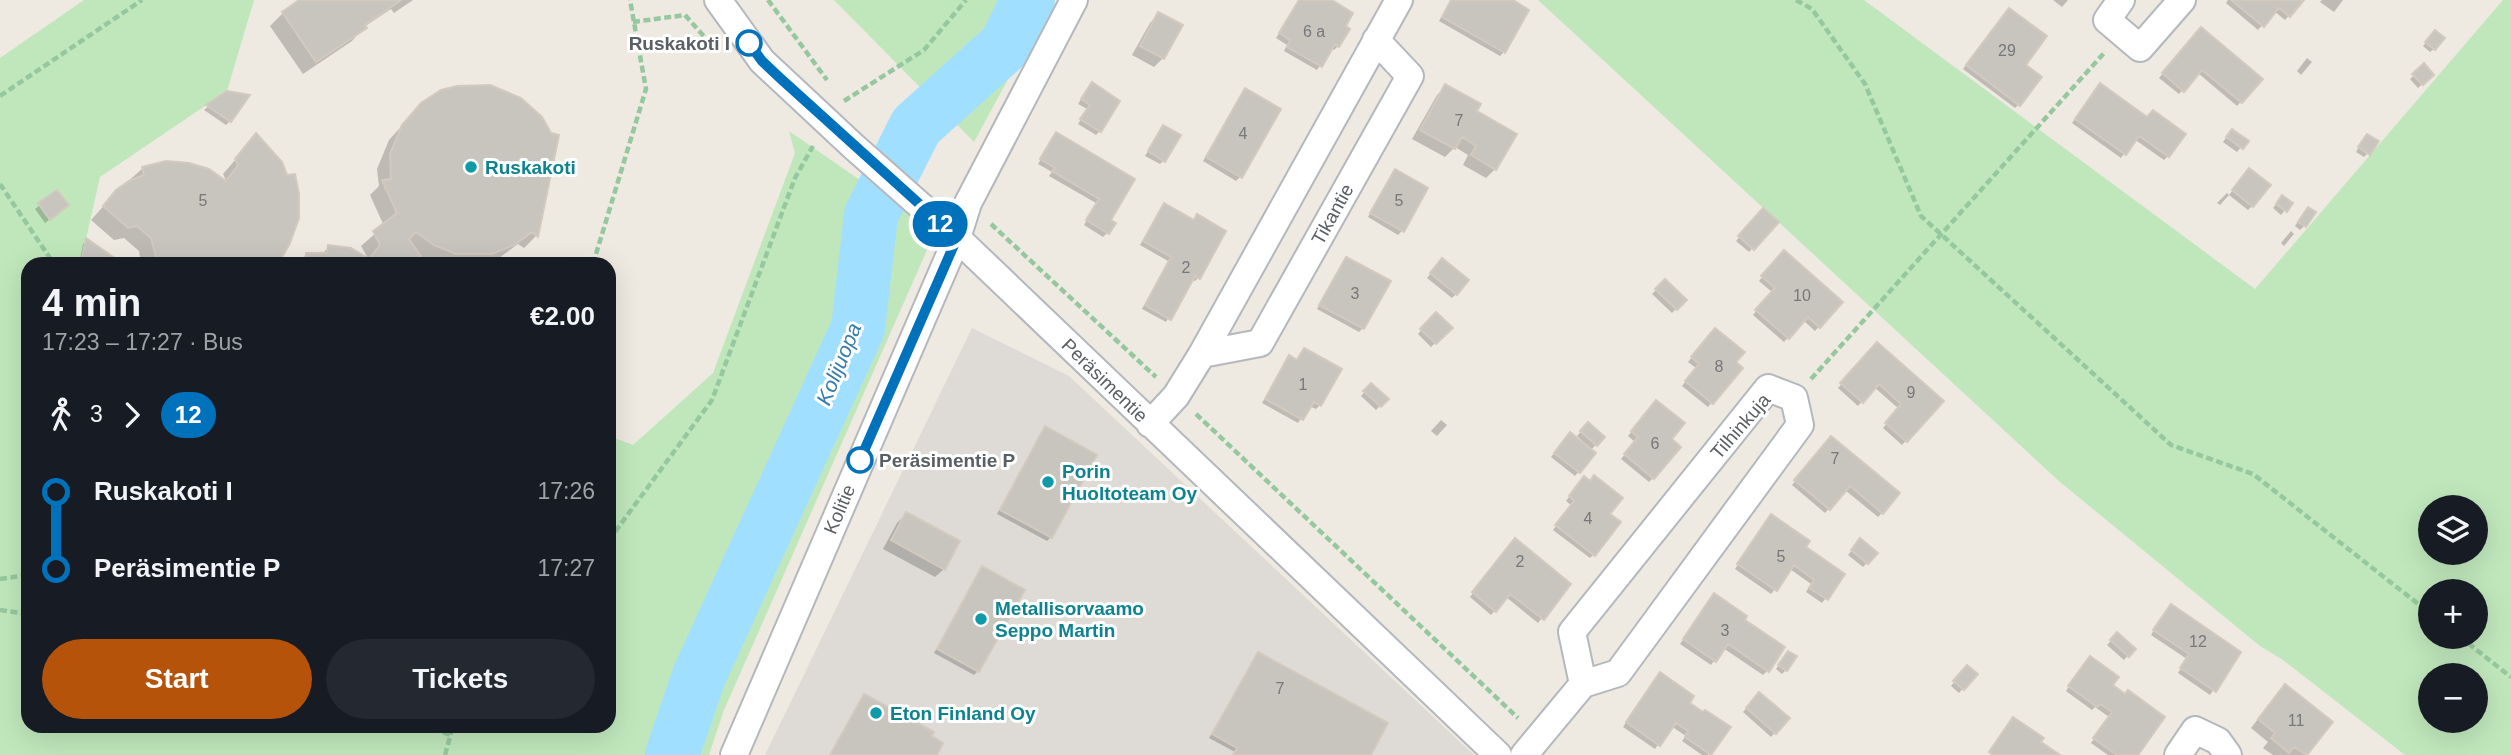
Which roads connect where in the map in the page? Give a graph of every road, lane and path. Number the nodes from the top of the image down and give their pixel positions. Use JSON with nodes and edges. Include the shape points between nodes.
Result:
{"nodes":[{"id":1,"x":142,"y":0,"type":"edge"},
{"id":2,"x":630,"y":0,"type":"edge"},
{"id":3,"x":719,"y":0,"type":"edge"},
{"id":4,"x":768,"y":0,"type":"edge"},
{"id":5,"x":966,"y":0,"type":"edge"},
{"id":6,"x":1074,"y":0,"type":"edge"},
{"id":7,"x":1399,"y":0,"type":"edge"},
{"id":8,"x":1796,"y":0,"type":"edge"},
{"id":9,"x":2121,"y":0,"type":"edge"},
{"id":10,"x":2182,"y":0,"type":"edge"},
{"id":11,"x":634,"y":22,"type":"junction"},
{"id":12,"x":2122,"y":33,"type":"junction"},
{"id":13,"x":1376,"y":40,"type":"junction"},
{"id":14,"x":709,"y":42,"type":"dead end"},
{"id":15,"x":828,"y":82,"type":"dead end"},
{"id":16,"x":835,"y":92,"type":"dead end"},
{"id":17,"x":0,"y":96,"type":"edge"},
{"id":18,"x":835,"y":112,"type":"junction"},
{"id":19,"x":0,"y":184,"type":"edge"},
{"id":20,"x":968,"y":203,"type":"junction"},
{"id":21,"x":1942,"y":233,"type":"junction"},
{"id":22,"x":957,"y":238,"type":"junction"},
{"id":23,"x":49,"y":257,"type":"edge"},
{"id":24,"x":595,"y":257,"type":"edge"},
{"id":25,"x":1202,"y":354,"type":"junction"},
{"id":26,"x":1176,"y":396,"type":"junction"},
{"id":27,"x":1794,"y":398,"type":"junction"},
{"id":28,"x":1150,"y":424,"type":"junction"},
{"id":29,"x":616,"y":530,"type":"edge"},
{"id":30,"x":21,"y":576,"type":"edge"},
{"id":31,"x":0,"y":579,"type":"edge"},
{"id":32,"x":2418,"y":604,"type":"edge"},
{"id":33,"x":0,"y":610,"type":"edge"},
{"id":34,"x":21,"y":613,"type":"edge"},
{"id":35,"x":2475,"y":649,"type":"edge"},
{"id":36,"x":2511,"y":677,"type":"edge"},
{"id":37,"x":1583,"y":684,"type":"junction"},
{"id":38,"x":445,"y":733,"type":"edge"},
{"id":39,"x":451,"y":735,"type":"joint"},
{"id":40,"x":1532,"y":747,"type":"edge"},
{"id":41,"x":445,"y":755,"type":"edge"},
{"id":42,"x":734,"y":755,"type":"edge"},
{"id":43,"x":1498,"y":755,"type":"edge"},
{"id":44,"x":2178,"y":755,"type":"edge"},
{"id":45,"x":2228,"y":755,"type":"edge"}],
"edges":[{"from":1,"to":17,"type":"path"},
{"from":2,"to":11,"type":"path"},
{"from":3,"to":18,"type":"street","name":"Peräsimentie","via":[[762,61]]},
{"from":4,"to":15,"type":"path"},
{"from":5,"to":18,"type":"path","via":[[924,50]]},
{"from":6,"to":20,"type":"street","name":"Kolitie"},
{"from":7,"to":13,"type":"street"},
{"from":8,"to":21,"type":"path","via":[[1812,9],[1865,84],[1921,216]]},
{"from":9,"to":12,"type":"street","via":[[2107,20]]},
{"from":10,"to":12,"type":"street","via":[[2140,48]]},
{"from":11,"to":14,"type":"path","via":[[685,15]]},
{"from":11,"to":24,"type":"path","via":[[646,89]]},
{"from":12,"to":21,"type":"path"},
{"from":13,"to":25,"type":"street"},
{"from":13,"to":25,"type":"street","name":"Tikantie","via":[[1410,76],[1260,344]]},
{"from":16,"to":18,"type":"path"},
{"from":18,"to":22,"type":"street","name":"Peräsimentie","via":[[853,146]]},
{"from":18,"to":29,"type":"path","via":[[795,177],[712,400]]},
{"from":19,"to":23,"type":"path"},
{"from":20,"to":22,"type":"street","name":"Kolitie"},
{"from":20,"to":26,"type":"path"},
{"from":21,"to":27,"type":"path"},
{"from":21,"to":32,"type":"path","via":[[2171,445],[2253,474]]},
{"from":22,"to":28,"type":"street","name":"Peräsimentie"},
{"from":22,"to":42,"type":"street","name":"Kolitie"},
{"from":25,"to":26,"type":"street"},
{"from":26,"to":28,"type":"street"},
{"from":26,"to":40,"type":"path"},
{"from":27,"to":37,"type":"street","name":"Tilhinkuja","via":[[1800,425],[1618,673]]},
{"from":27,"to":37,"type":"street","name":"Tilhinkuja","via":[[1768,388],[1572,632]]},
{"from":28,"to":43,"type":"street","name":"Peräsimentie"},
{"from":30,"to":31,"type":"path"},
{"from":33,"to":34,"type":"path"},
{"from":35,"to":36,"type":"path"},
{"from":37,"to":40,"type":"street"},
{"from":38,"to":39,"type":"path"},
{"from":39,"to":41,"type":"path"},
{"from":44,"to":45,"type":"street","via":[[2196,730],[2218,741]]}]}
